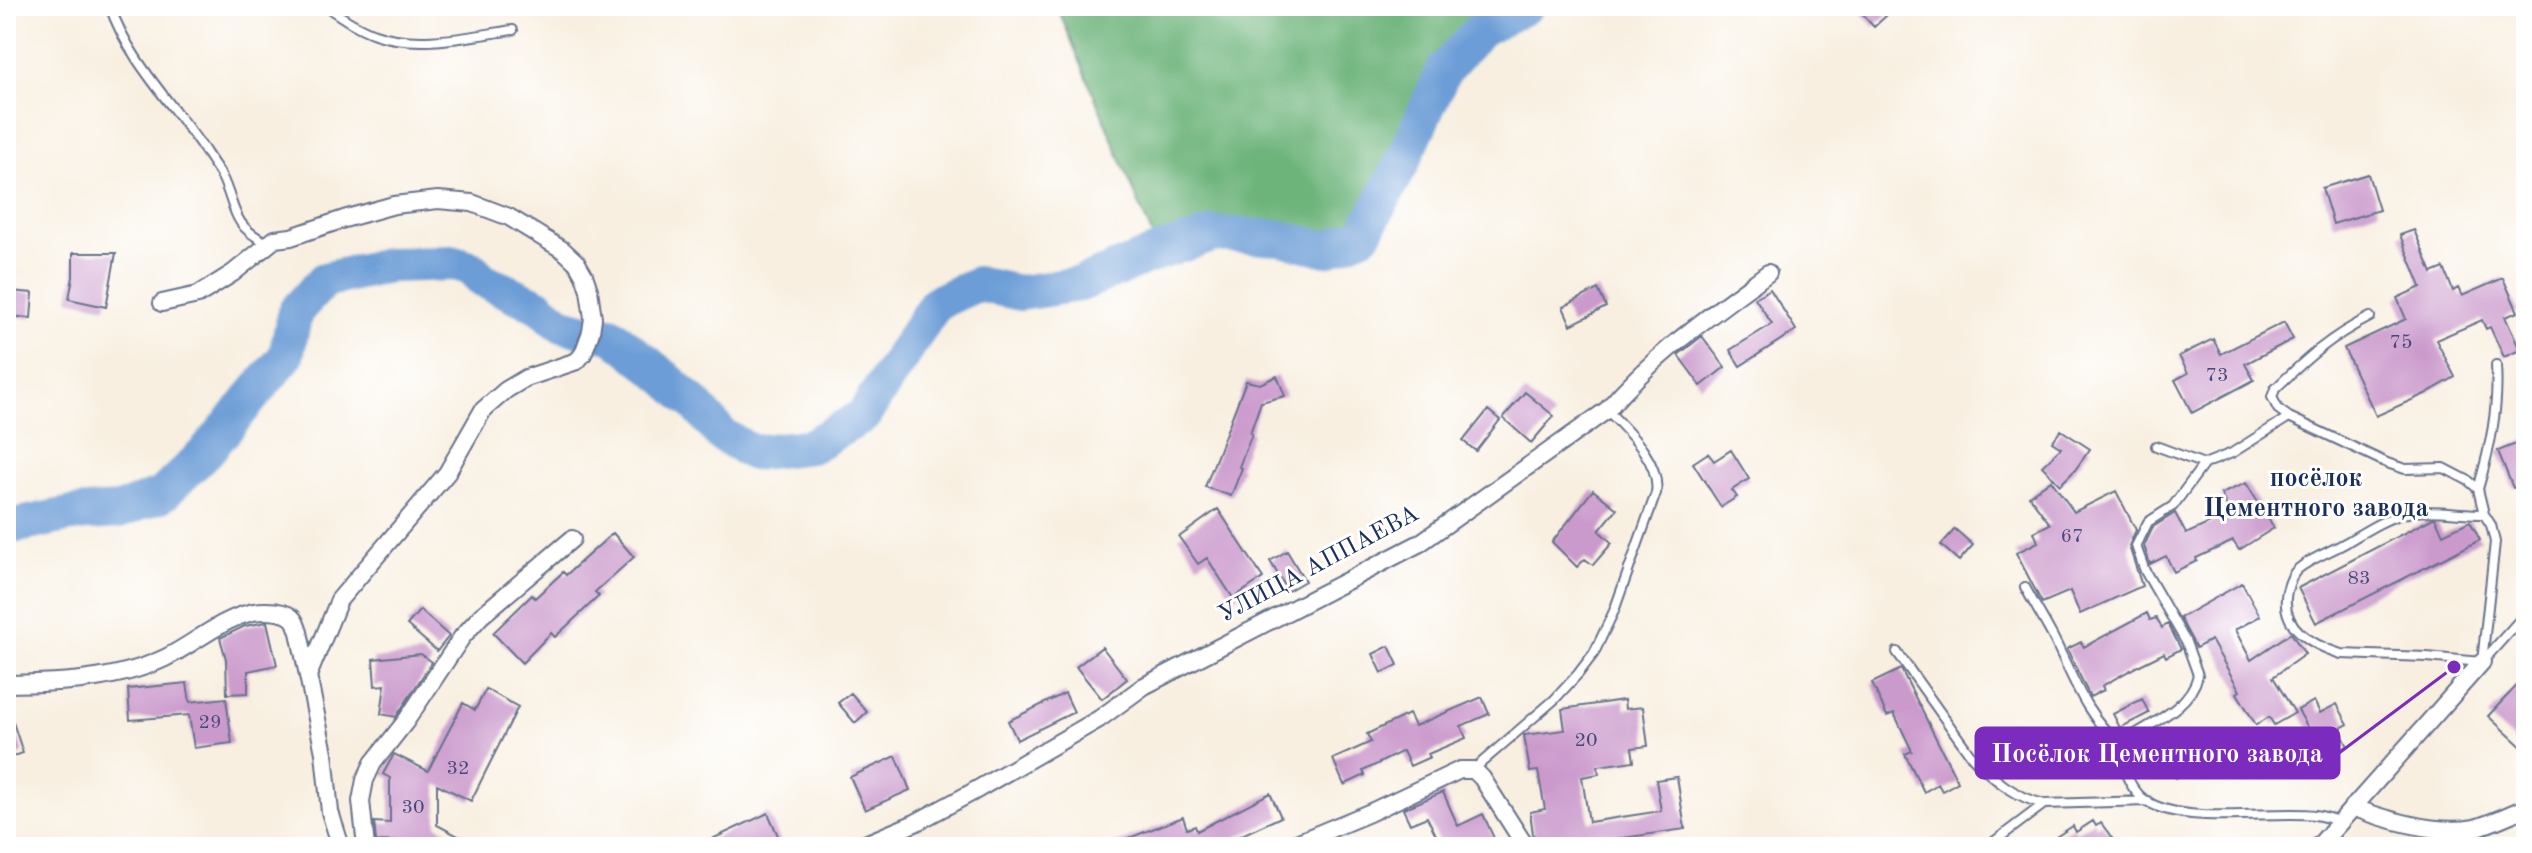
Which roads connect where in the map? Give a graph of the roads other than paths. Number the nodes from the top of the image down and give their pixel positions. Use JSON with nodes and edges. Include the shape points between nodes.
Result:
{"nodes":[{"id":1,"x":110,"y":6,"type":"edge"},
{"id":2,"x":326,"y":6,"type":"edge"},
{"id":3,"x":513,"y":30,"type":"dead end"},
{"id":4,"x":275,"y":239,"type":"junction"},
{"id":5,"x":1768,"y":273,"type":"dead end"},
{"id":6,"x":162,"y":303,"type":"dead end"},
{"id":7,"x":2370,"y":317,"type":"dead end"},
{"id":8,"x":2496,"y":365,"type":"dead end"},
{"id":9,"x":1607,"y":410,"type":"junction"},
{"id":10,"x":2289,"y":417,"type":"junction"},
{"id":11,"x":2156,"y":446,"type":"dead end"},
{"id":12,"x":2204,"y":464,"type":"junction"},
{"id":13,"x":2478,"y":489,"type":"junction"},
{"id":14,"x":2484,"y":514,"type":"junction"},
{"id":15,"x":572,"y":539,"type":"dead end"},
{"id":16,"x":2025,"y":587,"type":"dead end"},
{"id":17,"x":2526,"y":613,"type":"edge"},
{"id":18,"x":1897,"y":652,"type":"dead end"},
{"id":19,"x":2482,"y":662,"type":"junction"},
{"id":20,"x":308,"y":676,"type":"junction"},
{"id":21,"x":6,"y":684,"type":"edge"},
{"id":22,"x":2120,"y":744,"type":"junction"},
{"id":23,"x":1474,"y":770,"type":"junction"},
{"id":24,"x":2148,"y":801,"type":"junction"},
{"id":25,"x":2044,"y":804,"type":"junction"},
{"id":26,"x":2352,"y":807,"type":"junction"},
{"id":27,"x":2526,"y":808,"type":"edge"},
{"id":28,"x":2340,"y":821,"type":"junction"},
{"id":29,"x":341,"y":847,"type":"edge"},
{"id":30,"x":366,"y":847,"type":"edge"},
{"id":31,"x":858,"y":847,"type":"edge"},
{"id":32,"x":1287,"y":847,"type":"edge"},
{"id":33,"x":1526,"y":847,"type":"edge"},
{"id":34,"x":1987,"y":847,"type":"edge"},
{"id":35,"x":2318,"y":847,"type":"edge"}],
"edges":[{"from":1,"to":4,"type":"lane","via":[[140,62],[221,175],[244,230],[264,241]]},
{"from":2,"to":3,"type":"lane","via":[[376,35],[408,40]]},
{"from":4,"to":6,"type":"street","via":[[198,295]]},
{"from":4,"to":20,"type":"street","via":[[394,205],[472,203],[509,217],[563,250],[584,275],[592,306],[591,332],[577,361],[526,378],[483,410],[447,473],[339,600]]},
{"from":5,"to":9,"type":"street","name":"УЛИЦА АППАЕВА","via":[[1659,356]]},
{"from":7,"to":10,"type":"lane","via":[[2340,332],[2275,389],[2272,397]]},
{"from":8,"to":13,"type":"lane","via":[[2496,410]]},
{"from":9,"to":23,"type":"lane","via":[[1646,457],[1658,482],[1614,611],[1578,674]]},
{"from":9,"to":31,"type":"street","name":"УЛИЦА АППАЕВА","via":[[1420,543],[1144,686],[1099,719],[971,793]]},
{"from":10,"to":12,"type":"lane"},
{"from":10,"to":13,"type":"lane","via":[[2387,463],[2405,469],[2444,468]]},
{"from":11,"to":12,"type":"lane"},
{"from":12,"to":22,"type":"lane","via":[[2173,506],[2148,522],[2136,546],[2186,642],[2197,682],[2174,709]]},
{"from":13,"to":14,"type":"lane"},
{"from":14,"to":19,"type":"lane","via":[[2495,542]]},
{"from":14,"to":19,"type":"lane","via":[[2402,514],[2300,567],[2286,596],[2286,610],[2298,631],[2311,643],[2341,654]]},
{"from":15,"to":30,"type":"street","via":[[462,637],[373,763],[361,801]]},
{"from":16,"to":22,"type":"lane","via":[[2095,720]]},
{"from":17,"to":19,"type":"lane"},
{"from":18,"to":25,"type":"lane","via":[[1985,771],[2016,794]]},
{"from":19,"to":26,"type":"street"},
{"from":20,"to":21,"type":"street","via":[[294,620],[272,611],[235,618],[164,658],[129,671]]},
{"from":20,"to":29,"type":"street","via":[[330,812]]},
{"from":22,"to":24,"type":"lane","via":[[2123,768]]},
{"from":23,"to":32,"type":"street","via":[[1460,770]]},
{"from":23,"to":33,"type":"street"},
{"from":24,"to":25,"type":"lane"},
{"from":24,"to":28,"type":"lane","via":[[2207,815],[2314,815]]},
{"from":25,"to":34,"type":"lane"},
{"from":26,"to":27,"type":"street","via":[[2408,824],[2464,829]]},
{"from":26,"to":28,"type":"street"},
{"from":28,"to":35,"type":"street"}]}
